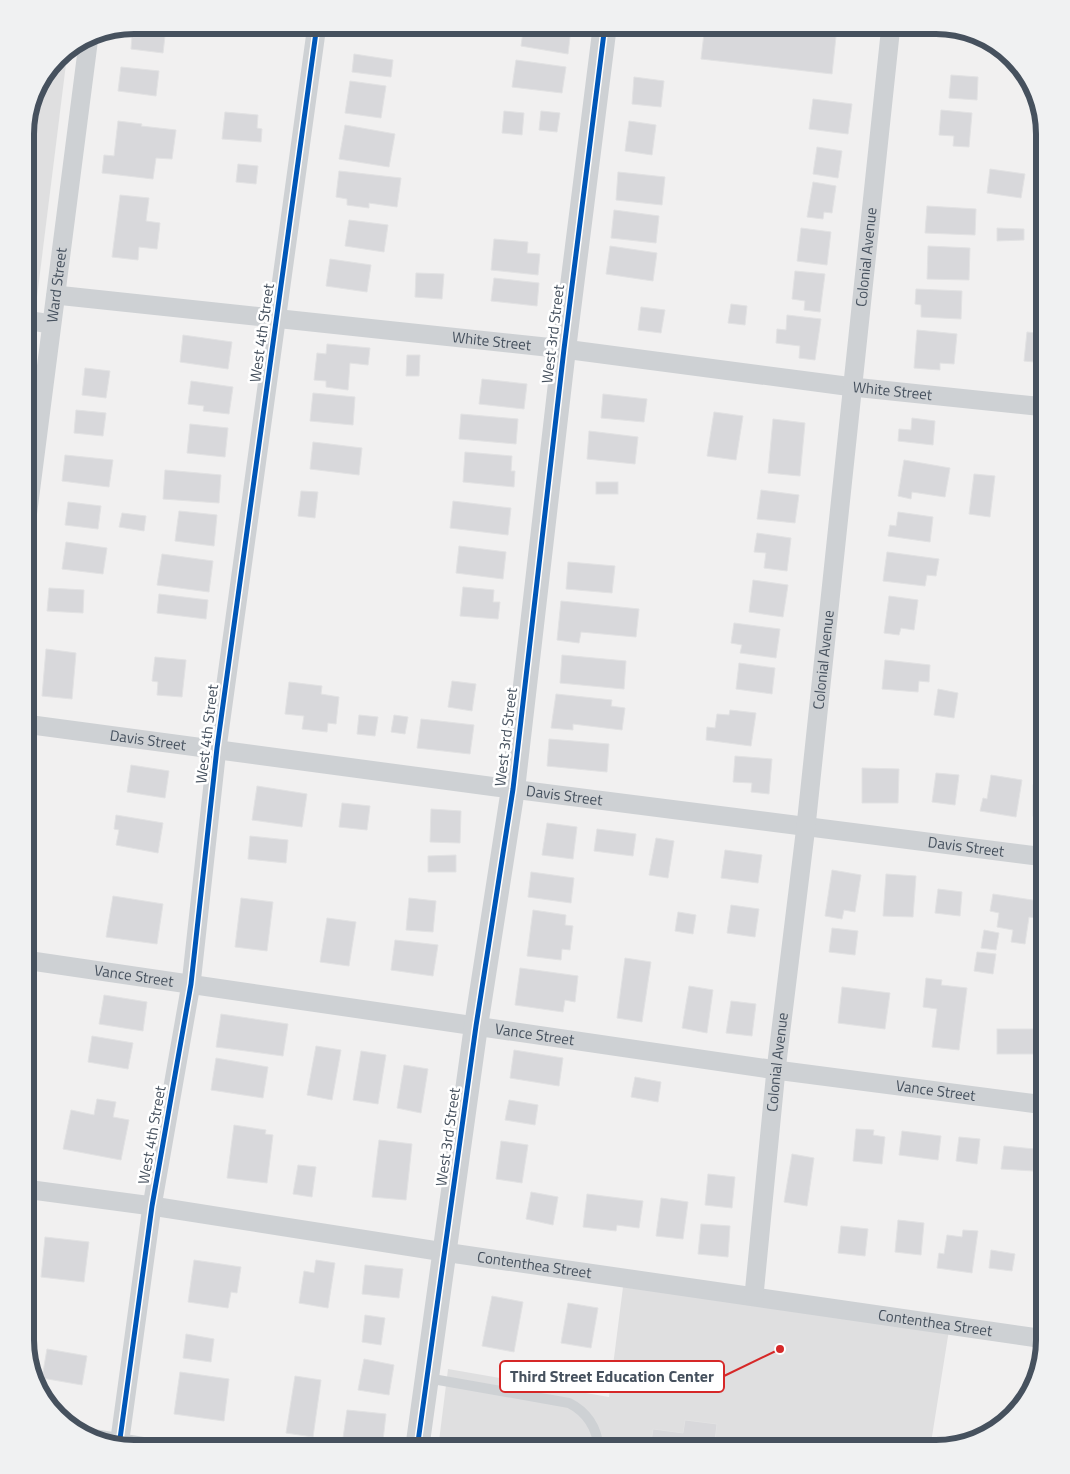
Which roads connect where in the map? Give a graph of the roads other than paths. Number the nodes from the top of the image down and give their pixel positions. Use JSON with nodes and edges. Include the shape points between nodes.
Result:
{"nodes":[{"id":1,"x":316,"y":34,"type":"edge"},
{"id":2,"x":604,"y":34,"type":"edge"},
{"id":3,"x":890,"y":34,"type":"edge"},
{"id":4,"x":87,"y":46,"type":"edge"},
{"id":5,"x":56,"y":295,"type":"junction"},
{"id":6,"x":277,"y":318,"type":"junction"},
{"id":7,"x":34,"y":321,"type":"edge"},
{"id":8,"x":51,"y":324,"type":"junction"},
{"id":9,"x":564,"y":349,"type":"junction"},
{"id":10,"x":853,"y":387,"type":"junction"},
{"id":11,"x":1036,"y":406,"type":"edge"},
{"id":12,"x":34,"y":461,"type":"edge"},
{"id":13,"x":34,"y":725,"type":"edge"},
{"id":14,"x":217,"y":748,"type":"junction"},
{"id":15,"x":513,"y":789,"type":"junction"},
{"id":16,"x":806,"y":826,"type":"junction"},
{"id":17,"x":1036,"y":856,"type":"edge"},
{"id":18,"x":34,"y":961,"type":"edge"},
{"id":19,"x":191,"y":984,"type":"junction"},
{"id":20,"x":476,"y":1026,"type":"junction"},
{"id":21,"x":776,"y":1070,"type":"junction"},
{"id":22,"x":1036,"y":1104,"type":"edge"},
{"id":23,"x":34,"y":1190,"type":"edge"},
{"id":24,"x":152,"y":1206,"type":"junction"},
{"id":25,"x":444,"y":1252,"type":"junction"},
{"id":26,"x":754,"y":1296,"type":"junction"},
{"id":27,"x":1036,"y":1338,"type":"edge"},
{"id":28,"x":427,"y":1378,"type":"junction"},
{"id":29,"x":120,"y":1439,"type":"edge"},
{"id":30,"x":418,"y":1440,"type":"edge"},
{"id":31,"x":597,"y":1440,"type":"edge"}],
"edges":[{"from":1,"to":6,"type":"street","name":"West 4th Street"},
{"from":2,"to":9,"type":"street","name":"West 3rd Street"},
{"from":3,"to":10,"type":"street","name":"Colonial Avenue"},
{"from":4,"to":5,"type":"street","name":"Ward Street"},
{"from":5,"to":6,"type":"street","name":"White Street"},
{"from":5,"to":8,"type":"street","name":"Ward Street"},
{"from":6,"to":9,"type":"street","name":"White Street"},
{"from":6,"to":14,"type":"street","name":"West 4th Street"},
{"from":7,"to":8,"type":"street"},
{"from":8,"to":12,"type":"street","name":"Ward Street"},
{"from":9,"to":10,"type":"street","name":"White Street"},
{"from":9,"to":15,"type":"street","name":"West 3rd Street"},
{"from":10,"to":11,"type":"street","name":"White Street"},
{"from":10,"to":16,"type":"street","name":"Colonial Avenue"},
{"from":13,"to":14,"type":"street","name":"Davis Street"},
{"from":14,"to":15,"type":"street","name":"Davis Street"},
{"from":14,"to":19,"type":"street","name":"West 4th Street"},
{"from":15,"to":16,"type":"street","name":"Davis Street"},
{"from":15,"to":20,"type":"street","name":"West 3rd Street"},
{"from":16,"to":17,"type":"street","name":"Davis Street"},
{"from":16,"to":21,"type":"street","name":"Colonial Avenue"},
{"from":18,"to":19,"type":"street","name":"Vance Street"},
{"from":19,"to":20,"type":"street","name":"Vance Street"},
{"from":19,"to":24,"type":"street","name":"West 4th Street"},
{"from":20,"to":21,"type":"street","name":"Vance Street"},
{"from":20,"to":25,"type":"street","name":"West 3rd Street"},
{"from":21,"to":22,"type":"street","name":"Vance Street"},
{"from":21,"to":26,"type":"street","name":"Colonial Avenue"},
{"from":23,"to":24,"type":"street","name":"Contenthea Street"},
{"from":24,"to":25,"type":"street","name":"Contenthea Street"},
{"from":24,"to":29,"type":"street","name":"West 4th Street"},
{"from":25,"to":26,"type":"street","name":"Contenthea Street"},
{"from":25,"to":28,"type":"street","name":"West 3rd Street"},
{"from":26,"to":27,"type":"street","name":"Contenthea Street"},
{"from":28,"to":30,"type":"street","name":"West 3rd Street"},
{"from":28,"to":31,"type":"lane","via":[[569,1402],[581,1409]]}]}
